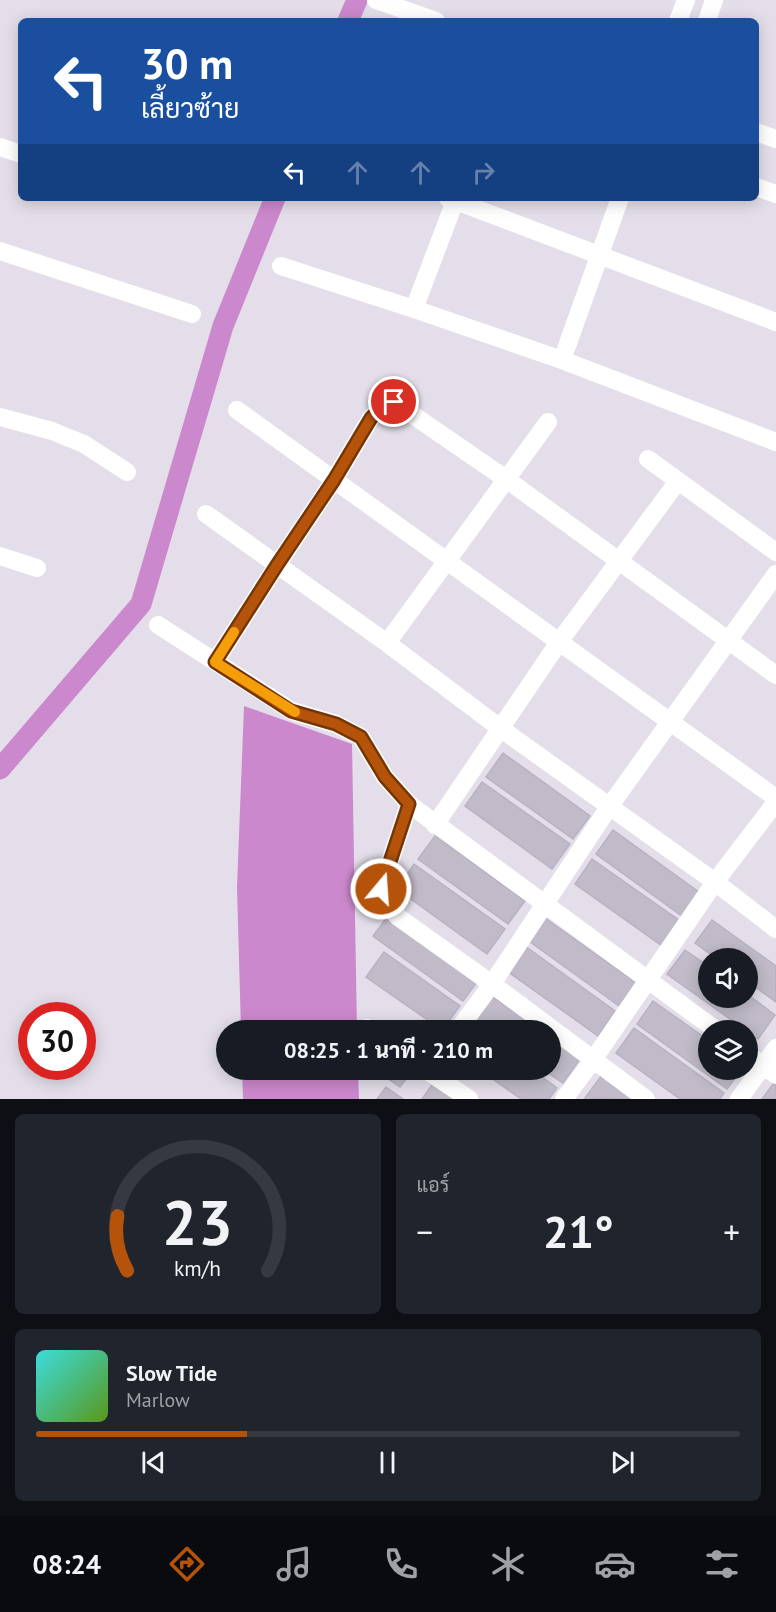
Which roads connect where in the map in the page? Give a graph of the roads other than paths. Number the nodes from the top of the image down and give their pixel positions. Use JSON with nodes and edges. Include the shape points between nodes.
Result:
{"nodes":[{"id":1,"x":686,"y":0,"type":"edge"},
{"id":2,"x":714,"y":0,"type":"edge"},
{"id":3,"x":380,"y":1,"type":"edge"},
{"id":4,"x":428,"y":18,"type":"edge"},
{"id":5,"x":679,"y":18,"type":"edge"},
{"id":6,"x":708,"y":18,"type":"edge"},
{"id":7,"x":759,"y":133,"type":"edge"},
{"id":8,"x":776,"y":139,"type":"edge"},
{"id":9,"x":0,"y":147,"type":"edge"},
{"id":10,"x":18,"y":153,"type":"edge"},
{"id":11,"x":759,"y":188,"type":"edge"},
{"id":12,"x":776,"y":194,"type":"edge"},
{"id":13,"x":450,"y":201,"type":"edge"},
{"id":14,"x":456,"y":201,"type":"edge"},
{"id":15,"x":620,"y":201,"type":"edge"},
{"id":16,"x":0,"y":251,"type":"edge"},
{"id":17,"x":599,"y":255,"type":"junction"},
{"id":18,"x":281,"y":266,"type":"dead end"},
{"id":19,"x":414,"y":309,"type":"junction"},
{"id":20,"x":192,"y":314,"type":"dead end"},
{"id":21,"x":776,"y":322,"type":"edge"},
{"id":22,"x":562,"y":360,"type":"junction"},
{"id":23,"x":237,"y":410,"type":"dead end"},
{"id":24,"x":0,"y":417,"type":"edge"},
{"id":25,"x":548,"y":422,"type":"dead end"},
{"id":26,"x":776,"y":442,"type":"edge"},
{"id":27,"x":648,"y":459,"type":"dead end"},
{"id":28,"x":127,"y":472,"type":"dead end"},
{"id":29,"x":506,"y":479,"type":"junction"},
{"id":30,"x":334,"y":480,"type":"junction"},
{"id":31,"x":678,"y":481,"type":"junction"},
{"id":32,"x":206,"y":514,"type":"dead end"},
{"id":33,"x":776,"y":552,"type":"edge"},
{"id":34,"x":0,"y":556,"type":"edge"},
{"id":35,"x":617,"y":560,"type":"junction"},
{"id":36,"x":446,"y":561,"type":"junction"},
{"id":37,"x":277,"y":565,"type":"junction"},
{"id":38,"x":37,"y":568,"type":"dead end"},
{"id":39,"x":776,"y":574,"type":"edge"},
{"id":40,"x":158,"y":625,"type":"dead end"},
{"id":41,"x":728,"y":641,"type":"junction"},
{"id":42,"x":559,"y":642,"type":"junction"},
{"id":43,"x":387,"y":643,"type":"junction"},
{"id":44,"x":215,"y":662,"type":"junction"},
{"id":45,"x":776,"y":675,"type":"edge"},
{"id":46,"x":669,"y":722,"type":"junction"},
{"id":47,"x":500,"y":728,"type":"junction"},
{"id":48,"x":776,"y":800,"type":"edge"},
{"id":49,"x":409,"y":804,"type":"junction"},
{"id":50,"x":609,"y":807,"type":"junction"},
{"id":51,"x":435,"y":825,"type":"junction"},
{"id":52,"x":715,"y":882,"type":"junction"},
{"id":53,"x":546,"y":904,"type":"junction"},
{"id":54,"x":776,"y":929,"type":"edge"},
{"id":55,"x":647,"y":980,"type":"junction"},
{"id":56,"x":492,"y":984,"type":"junction"},
{"id":57,"x":465,"y":1020,"type":"edge"},
{"id":58,"x":702,"y":1020,"type":"edge"},
{"id":59,"x":776,"y":1048,"type":"edge"},
{"id":60,"x":593,"y":1060,"type":"junction"},
{"id":61,"x":770,"y":1070,"type":"edge"},
{"id":62,"x":442,"y":1080,"type":"edge"},
{"id":63,"x":469,"y":1099,"type":"edge"},
{"id":64,"x":564,"y":1099,"type":"edge"},
{"id":65,"x":646,"y":1099,"type":"edge"},
{"id":66,"x":739,"y":1099,"type":"edge"}],
"edges":[{"from":1,"to":5,"type":"street"},
{"from":2,"to":6,"type":"street"},
{"from":3,"to":4,"type":"street"},
{"from":7,"to":8,"type":"street"},
{"from":9,"to":10,"type":"street"},
{"from":11,"to":12,"type":"street"},
{"from":13,"to":19,"type":"street"},
{"from":14,"to":17,"type":"street"},
{"from":15,"to":17,"type":"street"},
{"from":16,"to":20,"type":"street"},
{"from":17,"to":21,"type":"street"},
{"from":17,"to":22,"type":"street"},
{"from":18,"to":19,"type":"street"},
{"from":19,"to":22,"type":"street"},
{"from":22,"to":26,"type":"street"},
{"from":23,"to":30,"type":"street"},
{"from":24,"to":28,"type":"street","via":[[84,444]]},
{"from":25,"to":29,"type":"street"},
{"from":27,"to":31,"type":"street"},
{"from":29,"to":30,"type":"street","via":[[394,402],[385,404],[371,418]]},
{"from":29,"to":35,"type":"street"},
{"from":29,"to":36,"type":"street"},
{"from":30,"to":36,"type":"street"},
{"from":30,"to":37,"type":"street"},
{"from":31,"to":33,"type":"street"},
{"from":31,"to":35,"type":"street"},
{"from":32,"to":37,"type":"street"},
{"from":34,"to":38,"type":"street"},
{"from":35,"to":41,"type":"street"},
{"from":35,"to":42,"type":"street"},
{"from":36,"to":42,"type":"street"},
{"from":36,"to":43,"type":"street"},
{"from":37,"to":43,"type":"street"},
{"from":37,"to":44,"type":"street"},
{"from":39,"to":41,"type":"street"},
{"from":40,"to":44,"type":"street"},
{"from":41,"to":45,"type":"street"},
{"from":41,"to":46,"type":"street"},
{"from":42,"to":46,"type":"street"},
{"from":42,"to":47,"type":"street"},
{"from":43,"to":47,"type":"street"},
{"from":44,"to":49,"type":"street","via":[[291,711],[336,724],[361,737],[385,777]]},
{"from":46,"to":48,"type":"street"},
{"from":46,"to":50,"type":"street"},
{"from":47,"to":50,"type":"street"},
{"from":47,"to":51,"type":"street"},
{"from":48,"to":52,"type":"street"},
{"from":49,"to":51,"type":"street"},
{"from":49,"to":56,"type":"street","via":[[381,889],[387,905]]},
{"from":50,"to":52,"type":"street"},
{"from":50,"to":53,"type":"street"},
{"from":51,"to":53,"type":"street"},
{"from":52,"to":54,"type":"street"},
{"from":52,"to":55,"type":"street"},
{"from":53,"to":55,"type":"street"},
{"from":53,"to":56,"type":"street"},
{"from":55,"to":58,"type":"street"},
{"from":55,"to":60,"type":"street"},
{"from":56,"to":57,"type":"street"},
{"from":56,"to":60,"type":"street"},
{"from":59,"to":61,"type":"street"},
{"from":60,"to":64,"type":"street"},
{"from":60,"to":65,"type":"street"},
{"from":61,"to":66,"type":"street"},
{"from":62,"to":63,"type":"street"}]}
